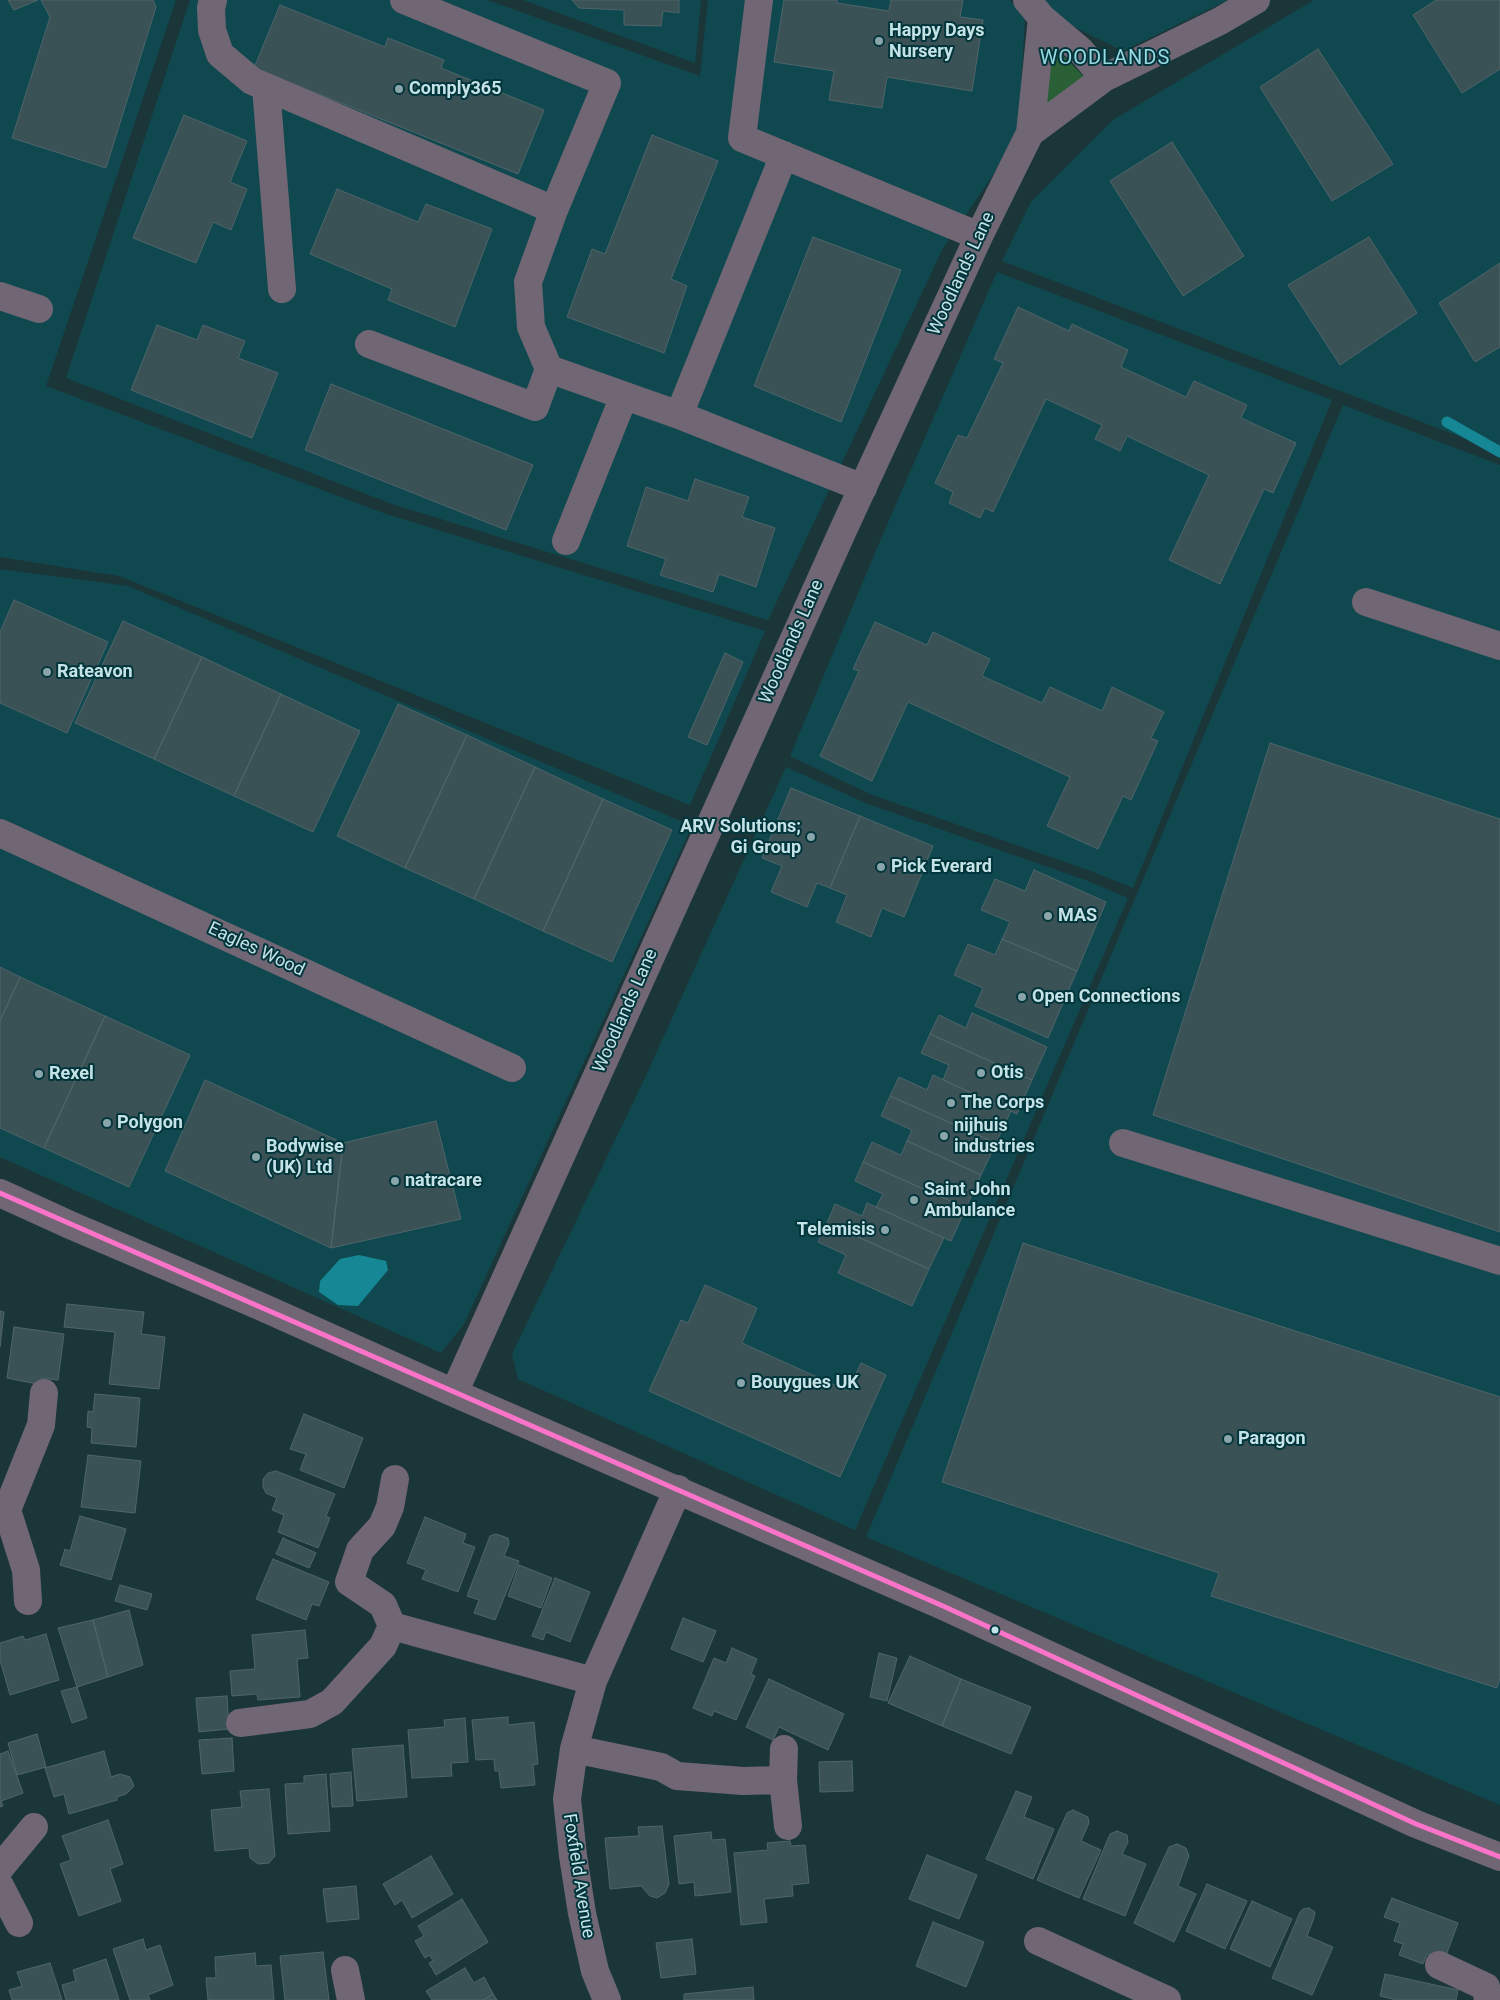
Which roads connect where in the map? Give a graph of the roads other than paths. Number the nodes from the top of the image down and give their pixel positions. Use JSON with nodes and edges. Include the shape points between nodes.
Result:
{"nodes":[{"id":1,"x":213,"y":0,"type":"edge"},
{"id":2,"x":404,"y":0,"type":"edge"},
{"id":3,"x":759,"y":0,"type":"edge"},
{"id":4,"x":1256,"y":0,"type":"edge"},
{"id":5,"x":1034,"y":9,"type":"edge"},
{"id":6,"x":1104,"y":78,"type":"junction"},
{"id":7,"x":266,"y":87,"type":"junction"},
{"id":8,"x":1030,"y":133,"type":"junction"},
{"id":9,"x":784,"y":155,"type":"junction"},
{"id":10,"x":554,"y":210,"type":"junction"},
{"id":11,"x":979,"y":236,"type":"junction"},
{"id":12,"x":282,"y":289,"type":"dead end"},
{"id":13,"x":0,"y":296,"type":"edge"},
{"id":14,"x":39,"y":309,"type":"dead end"},
{"id":15,"x":369,"y":344,"type":"dead end"},
{"id":16,"x":549,"y":369,"type":"junction"},
{"id":17,"x":624,"y":396,"type":"junction"},
{"id":18,"x":679,"y":415,"type":"junction"},
{"id":19,"x":863,"y":488,"type":"junction"},
{"id":20,"x":566,"y":541,"type":"dead end"},
{"id":21,"x":1366,"y":602,"type":"dead end"},
{"id":22,"x":1500,"y":646,"type":"edge"},
{"id":23,"x":0,"y":833,"type":"edge"},
{"id":24,"x":512,"y":1068,"type":"dead end"},
{"id":25,"x":1122,"y":1142,"type":"dead end"},
{"id":26,"x":0,"y":1192,"type":"edge"},
{"id":27,"x":1500,"y":1260,"type":"edge"},
{"id":28,"x":44,"y":1393,"type":"dead end"},
{"id":29,"x":454,"y":1393,"type":"junction"},
{"id":30,"x":395,"y":1479,"type":"dead end"},
{"id":31,"x":678,"y":1490,"type":"junction"},
{"id":32,"x":3,"y":1510,"type":"edge"},
{"id":33,"x":28,"y":1601,"type":"dead end"},
{"id":34,"x":392,"y":1626,"type":"junction"},
{"id":35,"x":593,"y":1681,"type":"junction"},
{"id":36,"x":240,"y":1724,"type":"dead end"},
{"id":37,"x":784,"y":1749,"type":"dead end"},
{"id":38,"x":574,"y":1750,"type":"junction"},
{"id":39,"x":783,"y":1780,"type":"junction"},
{"id":40,"x":788,"y":1826,"type":"dead end"},
{"id":41,"x":34,"y":1827,"type":"dead end"},
{"id":42,"x":1500,"y":1858,"type":"edge"},
{"id":43,"x":0,"y":1868,"type":"edge"},
{"id":44,"x":0,"y":1886,"type":"edge"},
{"id":45,"x":19,"y":1923,"type":"dead end"},
{"id":46,"x":1038,"y":1941,"type":"dead end"},
{"id":47,"x":1439,"y":1965,"type":"dead end"},
{"id":48,"x":345,"y":1970,"type":"dead end"},
{"id":49,"x":350,"y":2000,"type":"edge"},
{"id":50,"x":607,"y":2000,"type":"edge"},
{"id":51,"x":1167,"y":2000,"type":"edge"},
{"id":52,"x":1488,"y":2000,"type":"edge"}],
"edges":[{"from":1,"to":7,"type":"street","via":[[212,30],[220,54],[252,81]]},
{"from":2,"to":10,"type":"street","via":[[607,83]]},
{"from":3,"to":9,"type":"street","via":[[742,138]]},
{"from":4,"to":6,"type":"street","name":"Woodlands Lane"},
{"from":5,"to":6,"type":"street","via":[[1081,51]]},
{"from":5,"to":8,"type":"street"},
{"from":6,"to":8,"type":"street","name":"Woodlands Lane"},
{"from":7,"to":10,"type":"street"},
{"from":7,"to":12,"type":"street"},
{"from":8,"to":11,"type":"street","name":"Woodlands Lane"},
{"from":9,"to":11,"type":"street"},
{"from":9,"to":18,"type":"street"},
{"from":10,"to":16,"type":"street","via":[[528,282],[531,327]]},
{"from":11,"to":19,"type":"street","name":"Woodlands Lane"},
{"from":13,"to":14,"type":"street"},
{"from":15,"to":16,"type":"street","via":[[535,408]]},
{"from":16,"to":17,"type":"street"},
{"from":17,"to":18,"type":"street"},
{"from":17,"to":20,"type":"street"},
{"from":18,"to":19,"type":"street"},
{"from":19,"to":29,"type":"street","name":"Woodlands Lane"},
{"from":21,"to":22,"type":"street"},
{"from":23,"to":24,"type":"street","name":"Eagles Wood"},
{"from":25,"to":27,"type":"street"},
{"from":26,"to":29,"type":"street"},
{"from":28,"to":32,"type":"street","via":[[41,1425]]},
{"from":29,"to":31,"type":"street"},
{"from":30,"to":34,"type":"street","via":[[390,1507],[382,1526],[360,1550],[349,1582],[383,1605]]},
{"from":31,"to":35,"type":"street","name":"Foxfield Avenue"},
{"from":31,"to":42,"type":"street","via":[[943,1606],[1416,1824]]},
{"from":32,"to":33,"type":"street","via":[[26,1570]]},
{"from":34,"to":35,"type":"street"},
{"from":34,"to":36,"type":"street","via":[[383,1646],[332,1702],[310,1714]]},
{"from":35,"to":38,"type":"street","name":"Foxfield Avenue"},
{"from":37,"to":39,"type":"street"},
{"from":38,"to":39,"type":"street","via":[[661,1767],[677,1776],[743,1781]]},
{"from":38,"to":50,"type":"street","name":"Foxfield Avenue","via":[[566,1800],[573,1856],[586,1932]]},
{"from":39,"to":40,"type":"street"},
{"from":41,"to":43,"type":"street"},
{"from":44,"to":45,"type":"street"},
{"from":46,"to":51,"type":"street"},
{"from":47,"to":52,"type":"street","via":[[1486,1987]]},
{"from":48,"to":49,"type":"street"}]}
